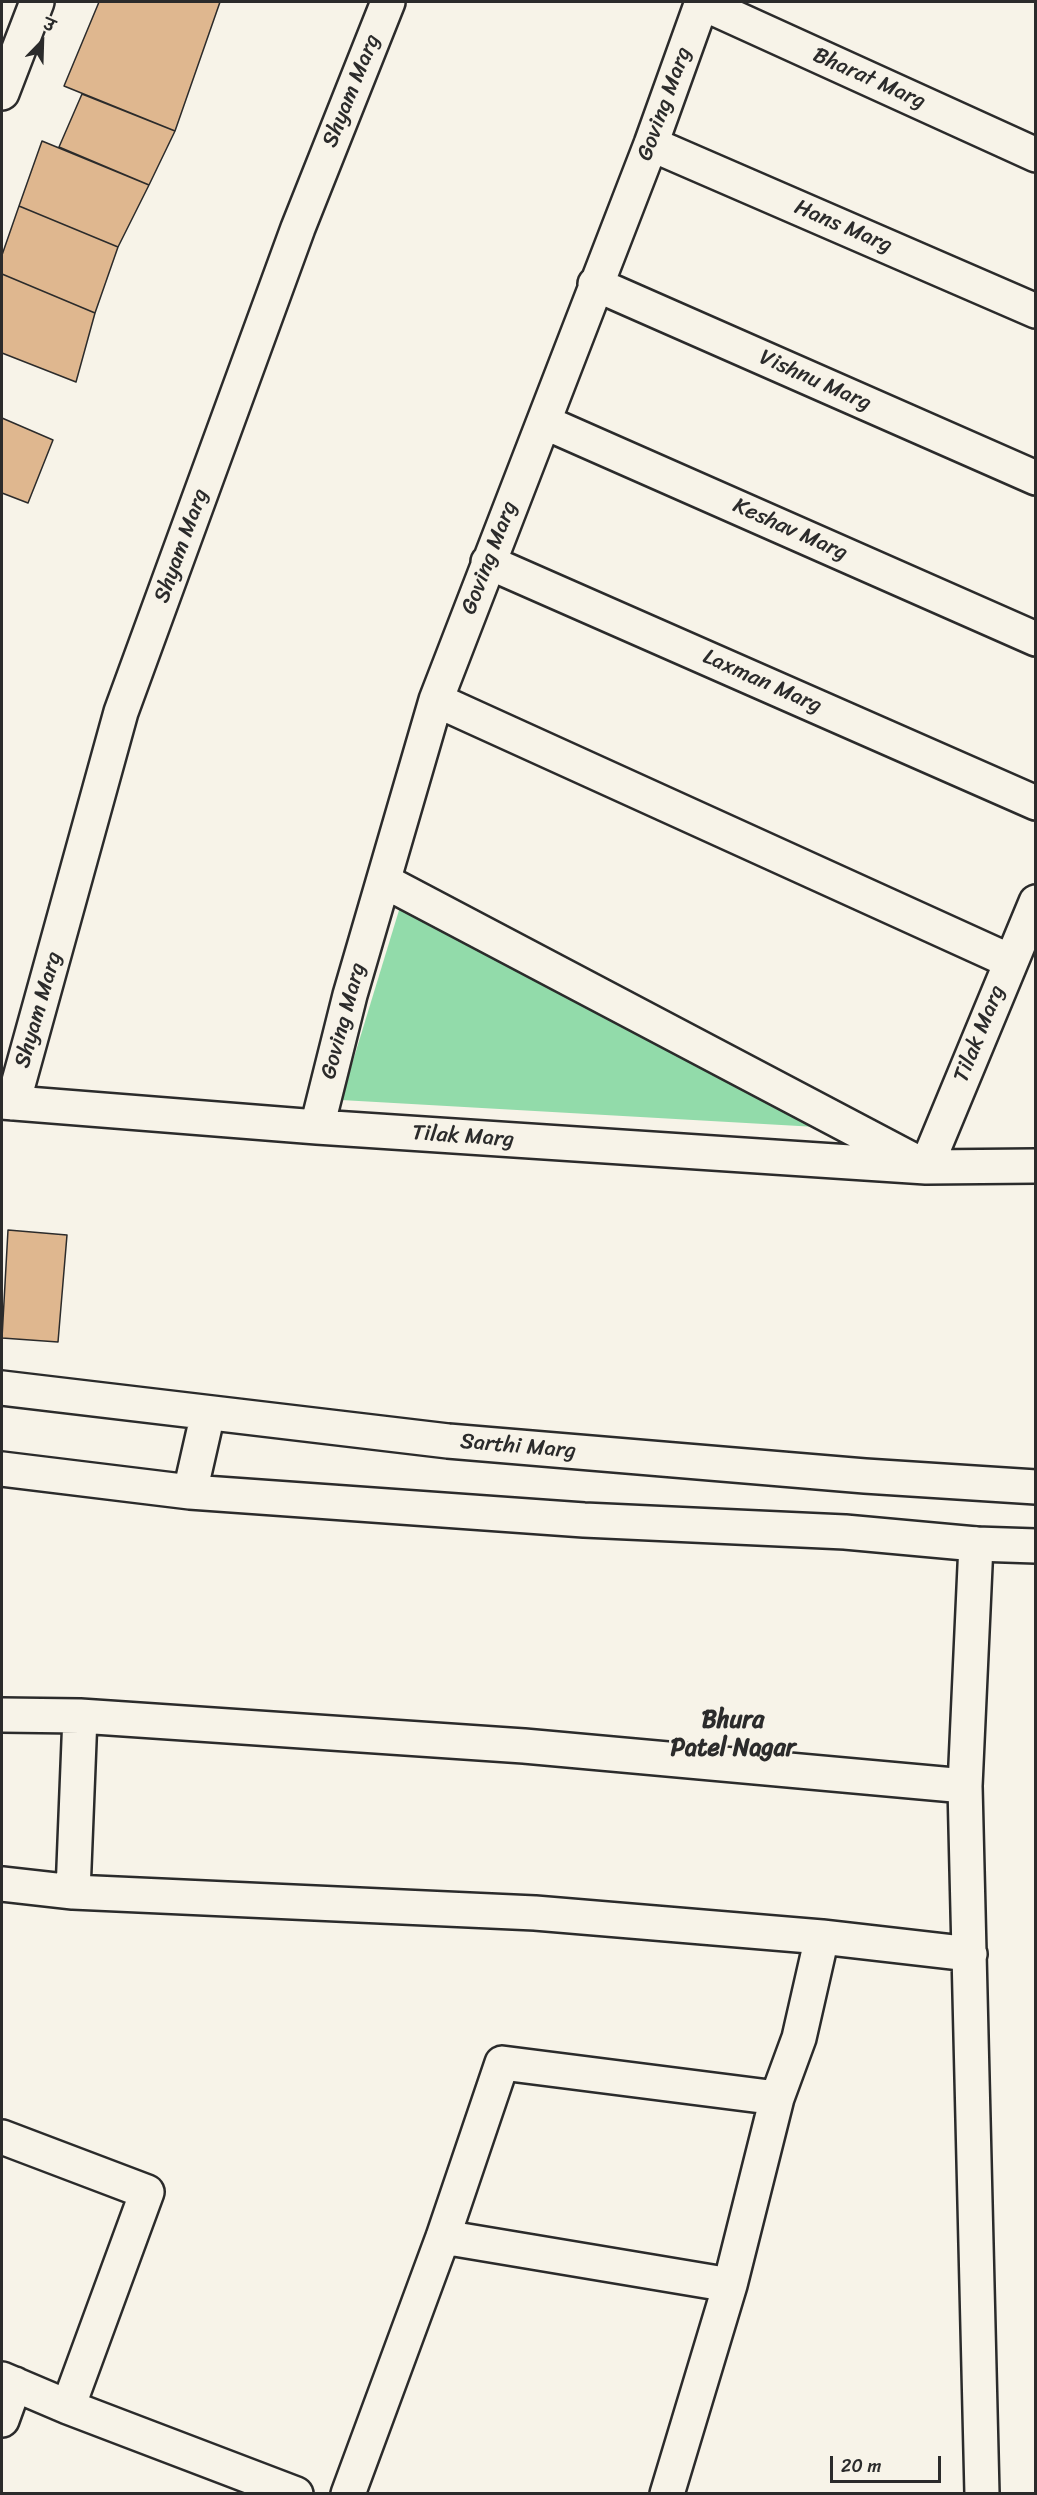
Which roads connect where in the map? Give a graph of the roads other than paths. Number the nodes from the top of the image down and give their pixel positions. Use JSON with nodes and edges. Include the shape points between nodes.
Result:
{"nodes":[{"id":1,"x":37,"y":2,"type":"edge"},
{"id":2,"x":388,"y":2,"type":"edge"},
{"id":3,"x":702,"y":2,"type":"edge"},
{"id":4,"x":2,"y":93,"type":"edge"},
{"id":5,"x":651,"y":144,"type":"junction"},
{"id":6,"x":1035,"y":155,"type":"edge"},
{"id":7,"x":595,"y":284,"type":"junction"},
{"id":8,"x":1035,"y":311,"type":"edge"},
{"id":9,"x":544,"y":422,"type":"junction"},
{"id":10,"x":1035,"y":477,"type":"edge"},
{"id":11,"x":488,"y":562,"type":"junction"},
{"id":12,"x":1035,"y":639,"type":"edge"},
{"id":13,"x":436,"y":700,"type":"junction"},
{"id":14,"x":1035,"y":803,"type":"edge"},
{"id":15,"x":384,"y":881,"type":"junction"},
{"id":16,"x":1035,"y":902,"type":"edge"},
{"id":17,"x":1010,"y":961,"type":"junction"},
{"id":18,"x":7,"y":1102,"type":"edge"},
{"id":19,"x":317,"y":1127,"type":"junction"},
{"id":20,"x":1035,"y":1166,"type":"edge"},
{"id":21,"x":926,"y":1167,"type":"junction"},
{"id":22,"x":2,"y":1388,"type":"edge"},
{"id":23,"x":208,"y":1413,"type":"junction"},
{"id":24,"x":2,"y":1469,"type":"edge"},
{"id":25,"x":1035,"y":1487,"type":"edge"},
{"id":26,"x":190,"y":1492,"type":"junction"},
{"id":27,"x":976,"y":1544,"type":"junction"},
{"id":28,"x":1035,"y":1546,"type":"edge"},
{"id":29,"x":2,"y":1715,"type":"edge"},
{"id":30,"x":80,"y":1716,"type":"junction"},
{"id":31,"x":965,"y":1786,"type":"junction"},
{"id":32,"x":2,"y":1884,"type":"edge"},
{"id":33,"x":73,"y":1892,"type":"junction"},
{"id":34,"x":822,"y":1937,"type":"junction"},
{"id":35,"x":970,"y":1954,"type":"junction"},
{"id":36,"x":777,"y":2098,"type":"junction"},
{"id":37,"x":2,"y":2137,"type":"edge"},
{"id":38,"x":443,"y":2237,"type":"junction"},
{"id":39,"x":730,"y":2285,"type":"junction"},
{"id":40,"x":8,"y":2382,"type":"edge"},
{"id":41,"x":68,"y":2407,"type":"junction"},
{"id":42,"x":2,"y":2420,"type":"edge"},
{"id":43,"x":296,"y":2493,"type":"edge"},
{"id":44,"x":348,"y":2493,"type":"edge"},
{"id":45,"x":667,"y":2493,"type":"edge"},
{"id":46,"x":982,"y":2493,"type":"edge"}],
"edges":[{"from":1,"to":4,"type":"street"},
{"from":2,"to":18,"type":"street","name":"Shyam Marg","via":[[298,228],[122,712]]},
{"from":3,"to":5,"type":"street","name":"Goving Marg"},
{"from":3,"to":6,"type":"street","name":"Bharat Marg"},
{"from":5,"to":7,"type":"street","name":"Goving Marg"},
{"from":5,"to":8,"type":"street","name":"Hans Marg"},
{"from":7,"to":9,"type":"street","name":"Goving Marg"},
{"from":7,"to":10,"type":"street","name":"Vishnu Marg"},
{"from":9,"to":11,"type":"street","name":"Goving Marg"},
{"from":9,"to":12,"type":"street","name":"Keshav Marg"},
{"from":11,"to":13,"type":"street","name":"Goving Marg"},
{"from":11,"to":14,"type":"street","name":"Laxman Marg"},
{"from":13,"to":15,"type":"street","name":"Goving Marg"},
{"from":13,"to":17,"type":"street"},
{"from":15,"to":19,"type":"street","name":"Goving Marg"},
{"from":15,"to":21,"type":"street"},
{"from":16,"to":17,"type":"street","name":"Tilak Marg"},
{"from":17,"to":21,"type":"street","name":"Tilak Marg"},
{"from":18,"to":19,"type":"street","name":"Tilak Marg"},
{"from":19,"to":21,"type":"street","name":"Tilak Marg"},
{"from":20,"to":21,"type":"street","name":"Tilak Marg"},
{"from":22,"to":23,"type":"street","name":"Sarthi Marg"},
{"from":23,"to":25,"type":"street","name":"Sarthi Marg","via":[[448,1441]]},
{"from":23,"to":26,"type":"street"},
{"from":24,"to":26,"type":"street"},
{"from":26,"to":27,"type":"street","via":[[584,1520],[845,1532]]},
{"from":27,"to":28,"type":"street"},
{"from":27,"to":31,"type":"street"},
{"from":29,"to":30,"type":"street"},
{"from":30,"to":31,"type":"street","via":[[524,1746]]},
{"from":30,"to":33,"type":"street"},
{"from":31,"to":35,"type":"street"},
{"from":32,"to":33,"type":"street"},
{"from":33,"to":34,"type":"street","via":[[535,1913]]},
{"from":34,"to":35,"type":"street"},
{"from":34,"to":36,"type":"street","via":[[799,2038]]},
{"from":35,"to":46,"type":"street"},
{"from":36,"to":38,"type":"street","via":[[501,2063]]},
{"from":36,"to":39,"type":"street"},
{"from":37,"to":41,"type":"street","via":[[147,2192]]},
{"from":38,"to":39,"type":"street"},
{"from":38,"to":44,"type":"street"},
{"from":39,"to":45,"type":"street"},
{"from":40,"to":41,"type":"street"},
{"from":40,"to":42,"type":"street"},
{"from":41,"to":43,"type":"street"}]}
